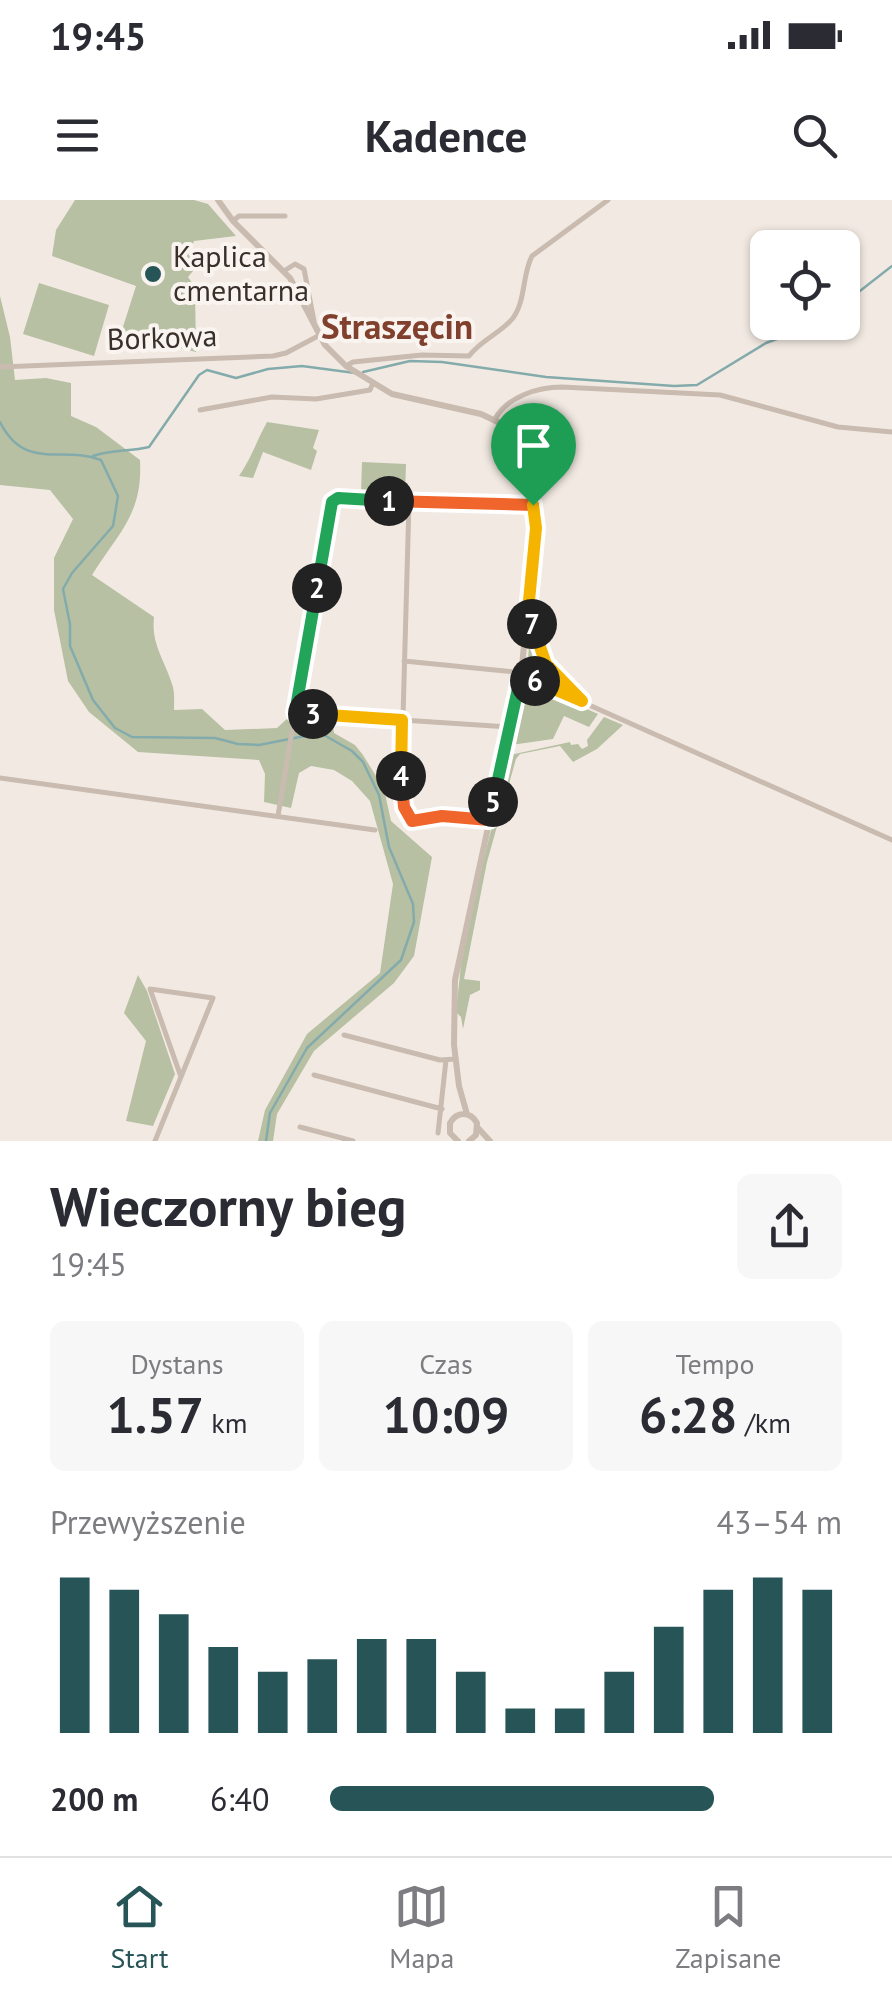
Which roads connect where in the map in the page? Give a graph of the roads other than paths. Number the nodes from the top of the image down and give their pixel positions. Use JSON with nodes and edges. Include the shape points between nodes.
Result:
{"nodes":[{"id":1,"x":218,"y":200,"type":"edge"},
{"id":2,"x":608,"y":200,"type":"edge"},
{"id":3,"x":284,"y":216,"type":"dead end"},
{"id":4,"x":233,"y":221,"type":"junction"},
{"id":5,"x":284,"y":271,"type":"junction"},
{"id":6,"x":314,"y":324,"type":"junction"},
{"id":7,"x":320,"y":335,"type":"junction"},
{"id":8,"x":0,"y":366,"type":"edge"},
{"id":9,"x":348,"y":368,"type":"junction"},
{"id":10,"x":372,"y":383,"type":"junction"},
{"id":11,"x":200,"y":410,"type":"dead end"},
{"id":12,"x":495,"y":419,"type":"junction"},
{"id":13,"x":892,"y":432,"type":"edge"},
{"id":14,"x":409,"y":502,"type":"junction"},
{"id":15,"x":533,"y":505,"type":"junction"},
{"id":16,"x":528,"y":611,"type":"junction"},
{"id":17,"x":404,"y":661,"type":"junction"},
{"id":18,"x":521,"y":675,"type":"junction"},
{"id":19,"x":582,"y":701,"type":"junction"},
{"id":20,"x":295,"y":713,"type":"junction"},
{"id":21,"x":402,"y":720,"type":"junction"},
{"id":22,"x":510,"y":727,"type":"junction"},
{"id":23,"x":0,"y":778,"type":"edge"},
{"id":24,"x":278,"y":816,"type":"junction"},
{"id":25,"x":489,"y":820,"type":"junction"},
{"id":26,"x":375,"y":830,"type":"dead end"},
{"id":27,"x":892,"y":840,"type":"edge"},
{"id":28,"x":344,"y":1035,"type":"dead end"},
{"id":29,"x":456,"y":1059,"type":"junction"},
{"id":30,"x":446,"y":1060,"type":"junction"},
{"id":31,"x":314,"y":1076,"type":"dead end"},
{"id":32,"x":181,"y":1077,"type":"junction"},
{"id":33,"x":458,"y":1086,"type":"junction"},
{"id":34,"x":442,"y":1110,"type":"junction"},
{"id":35,"x":467,"y":1114,"type":"junction"},
{"id":36,"x":456,"y":1116,"type":"junction"},
{"id":37,"x":300,"y":1127,"type":"dead end"},
{"id":38,"x":478,"y":1128,"type":"junction"},
{"id":39,"x":438,"y":1133,"type":"dead end"},
{"id":40,"x":448,"y":1137,"type":"edge"},
{"id":41,"x":155,"y":1141,"type":"edge"},
{"id":42,"x":353,"y":1141,"type":"edge"},
{"id":43,"x":458,"y":1141,"type":"edge"},
{"id":44,"x":472,"y":1141,"type":"edge"},
{"id":45,"x":490,"y":1141,"type":"edge"}],
"edges":[{"from":1,"to":4,"type":"street"},
{"from":2,"to":9,"type":"street","via":[[532,256],[514,317],[469,356],[422,354]]},
{"from":3,"to":4,"type":"street"},
{"from":4,"to":5,"type":"street"},
{"from":5,"to":6,"type":"street"},
{"from":5,"to":6,"type":"street","via":[[295,264],[304,269]]},
{"from":6,"to":7,"type":"street"},
{"from":7,"to":8,"type":"street","name":"Borkowa","via":[[273,356]]},
{"from":7,"to":9,"type":"street"},
{"from":9,"to":10,"type":"street"},
{"from":10,"to":11,"type":"street","via":[[370,390],[322,398],[272,397]]},
{"from":10,"to":12,"type":"street","via":[[401,397]]},
{"from":12,"to":13,"type":"street","via":[[512,400],[562,387],[720,395],[838,427]]},
{"from":12,"to":15,"type":"street","via":[[510,437]]},
{"from":14,"to":15,"type":"street"},
{"from":14,"to":17,"type":"street"},
{"from":14,"to":20,"type":"street","via":[[332,502]]},
{"from":15,"to":16,"type":"street"},
{"from":16,"to":18,"type":"street"},
{"from":16,"to":19,"type":"street","via":[[546,664]]},
{"from":17,"to":18,"type":"street"},
{"from":17,"to":21,"type":"street"},
{"from":18,"to":19,"type":"street"},
{"from":18,"to":22,"type":"street"},
{"from":19,"to":27,"type":"street"},
{"from":20,"to":21,"type":"street"},
{"from":20,"to":24,"type":"street"},
{"from":21,"to":22,"type":"street"},
{"from":21,"to":25,"type":"street","via":[[401,789],[409,819]]},
{"from":22,"to":25,"type":"street"},
{"from":23,"to":24,"type":"street"},
{"from":24,"to":26,"type":"street"},
{"from":25,"to":29,"type":"street","via":[[454,980]]},
{"from":28,"to":30,"type":"street"},
{"from":29,"to":30,"type":"street"},
{"from":29,"to":33,"type":"street"},
{"from":30,"to":34,"type":"street"},
{"from":31,"to":34,"type":"street"},
{"from":32,"to":32,"type":"street","via":[[158,1017],[150,989],[213,998]]},
{"from":32,"to":41,"type":"street"},
{"from":33,"to":35,"type":"street"},
{"from":33,"to":36,"type":"street"},
{"from":34,"to":39,"type":"street"},
{"from":35,"to":36,"type":"street"},
{"from":35,"to":38,"type":"street"},
{"from":36,"to":40,"type":"street"},
{"from":37,"to":42,"type":"street"},
{"from":38,"to":44,"type":"street"},
{"from":38,"to":45,"type":"street"},
{"from":40,"to":43,"type":"street"}]}
